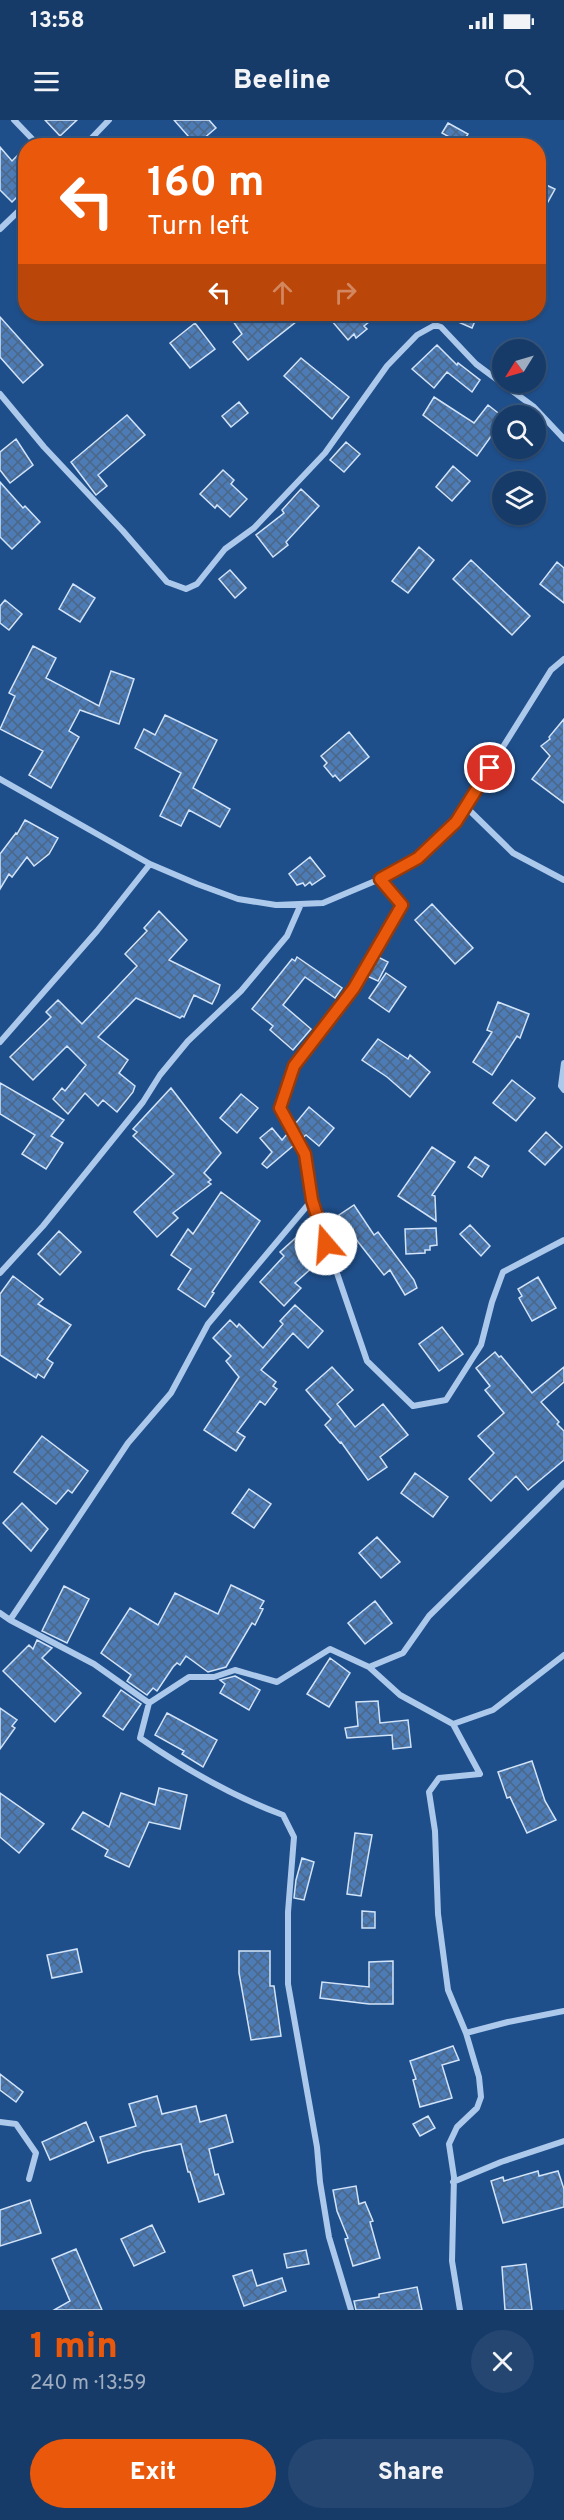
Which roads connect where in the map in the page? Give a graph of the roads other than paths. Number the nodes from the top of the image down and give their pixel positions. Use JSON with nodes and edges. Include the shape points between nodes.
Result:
{"nodes":[{"id":1,"x":14,"y":120,"type":"edge"},
{"id":2,"x":109,"y":120,"type":"edge"},
{"id":3,"x":31,"y":138,"type":"edge"},
{"id":4,"x":92,"y":138,"type":"edge"},
{"id":5,"x":18,"y":212,"type":"edge"},
{"id":6,"x":0,"y":229,"type":"edge"},
{"id":7,"x":0,"y":394,"type":"edge"},
{"id":8,"x":564,"y":439,"type":"edge"},
{"id":9,"x":564,"y":659,"type":"edge"},
{"id":10,"x":0,"y":779,"type":"edge"},
{"id":11,"x":466,"y":807,"type":"junction"},
{"id":12,"x":150,"y":864,"type":"junction"},
{"id":13,"x":380,"y":879,"type":"junction"},
{"id":14,"x":564,"y":880,"type":"edge"},
{"id":15,"x":301,"y":904,"type":"junction"},
{"id":16,"x":0,"y":1042,"type":"edge"},
{"id":17,"x":564,"y":1063,"type":"edge"},
{"id":18,"x":564,"y":1090,"type":"edge"},
{"id":19,"x":312,"y":1200,"type":"junction"},
{"id":20,"x":564,"y":1240,"type":"edge"},
{"id":21,"x":0,"y":1273,"type":"edge"},
{"id":22,"x":564,"y":1483,"type":"edge"},
{"id":23,"x":0,"y":1613,"type":"edge"},
{"id":24,"x":10,"y":1620,"type":"junction"},
{"id":25,"x":564,"y":1655,"type":"edge"},
{"id":26,"x":369,"y":1667,"type":"junction"},
{"id":27,"x":149,"y":1703,"type":"junction"},
{"id":28,"x":453,"y":1724,"type":"junction"},
{"id":29,"x":564,"y":2011,"type":"edge"},
{"id":30,"x":466,"y":2033,"type":"junction"},
{"id":31,"x":0,"y":2121,"type":"edge"},
{"id":32,"x":564,"y":2141,"type":"edge"},
{"id":33,"x":29,"y":2179,"type":"dead end"},
{"id":34,"x":453,"y":2182,"type":"junction"},
{"id":35,"x":351,"y":2310,"type":"edge"},
{"id":36,"x":460,"y":2310,"type":"edge"}],
"edges":[{"from":1,"to":3,"type":"street"},
{"from":2,"to":4,"type":"street"},
{"from":5,"to":6,"type":"street"},
{"from":7,"to":8,"type":"street","via":[[167,582],[186,590],[197,584],[225,549],[254,528],[325,453],[387,366],[417,335],[435,325],[476,364],[534,407]]},
{"from":9,"to":11,"type":"street","via":[[551,670]]},
{"from":10,"to":12,"type":"street"},
{"from":11,"to":13,"type":"street","via":[[418,858]]},
{"from":11,"to":14,"type":"street","via":[[513,853]]},
{"from":12,"to":15,"type":"street","via":[[238,899]]},
{"from":12,"to":16,"type":"street","via":[[97,932]]},
{"from":13,"to":15,"type":"street","via":[[323,903]]},
{"from":13,"to":19,"type":"street","via":[[402,905],[354,988],[294,1066],[280,1108],[305,1154]]},
{"from":15,"to":21,"type":"street","via":[[287,936],[241,992],[188,1041],[43,1226]]},
{"from":17,"to":18,"type":"street"},
{"from":19,"to":20,"type":"street","via":[[367,1361],[413,1406],[446,1400],[481,1345],[503,1272]]},
{"from":19,"to":24,"type":"street","via":[[208,1324],[171,1393],[128,1443]]},
{"from":22,"to":26,"type":"street","via":[[429,1616],[403,1653]]},
{"from":23,"to":24,"type":"street"},
{"from":24,"to":27,"type":"street","via":[[94,1664]]},
{"from":25,"to":28,"type":"street","via":[[493,1710]]},
{"from":26,"to":27,"type":"street","via":[[330,1649],[277,1682],[235,1670],[214,1677],[189,1677]]},
{"from":26,"to":28,"type":"street","via":[[400,1695]]},
{"from":27,"to":35,"type":"street","via":[[140,1738],[185,1768],[250,1803],[283,1815],[294,1837],[288,1984],[329,2236]]},
{"from":28,"to":30,"type":"street","via":[[480,1774],[440,1778],[429,1792],[448,1990]]},
{"from":29,"to":30,"type":"street"},
{"from":30,"to":34,"type":"street","via":[[481,2097],[449,2144]]},
{"from":31,"to":33,"type":"street","via":[[16,2124],[36,2152]]},
{"from":32,"to":34,"type":"street"},
{"from":34,"to":36,"type":"street","via":[[452,2261]]}]}
